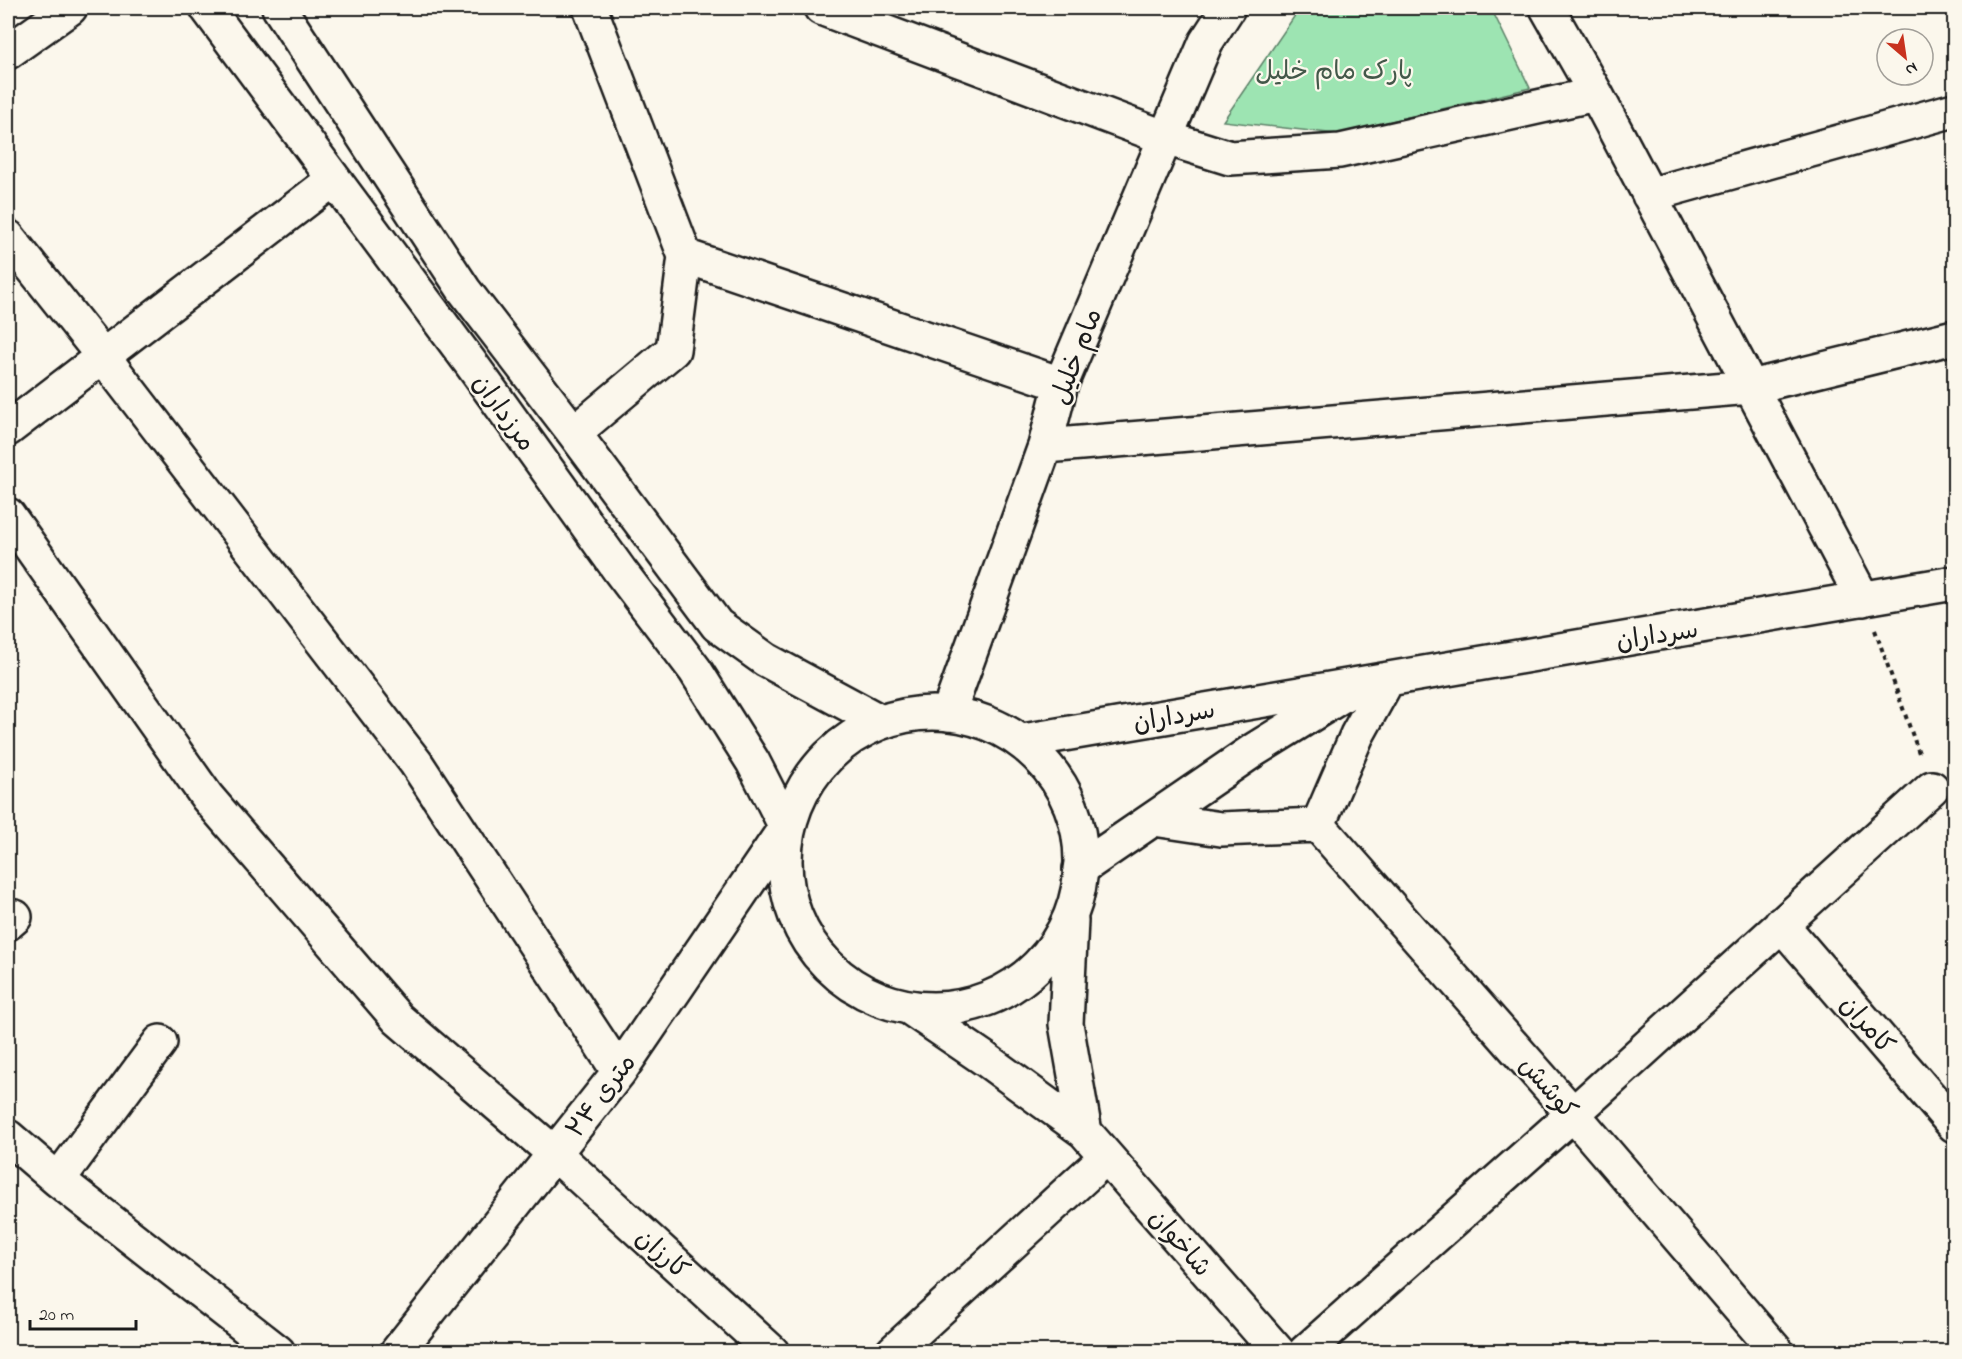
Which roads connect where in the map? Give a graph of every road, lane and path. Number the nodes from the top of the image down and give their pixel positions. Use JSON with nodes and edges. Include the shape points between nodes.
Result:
{"nodes":[{"id":1,"x":70,"y":8,"type":"edge"},
{"id":2,"x":207,"y":8,"type":"edge"},
{"id":3,"x":279,"y":8,"type":"edge"},
{"id":4,"x":590,"y":8,"type":"edge"},
{"id":5,"x":821,"y":8,"type":"edge"},
{"id":6,"x":1228,"y":8,"type":"edge"},
{"id":7,"x":1557,"y":11,"type":"edge"},
{"id":8,"x":8,"y":52,"type":"edge"},
{"id":9,"x":1596,"y":94,"type":"junction"},
{"id":10,"x":1954,"y":110,"type":"edge"},
{"id":11,"x":1166,"y":138,"type":"junction"},
{"id":12,"x":334,"y":179,"type":"junction"},
{"id":13,"x":1649,"y":195,"type":"junction"},
{"id":14,"x":8,"y":237,"type":"edge"},
{"id":15,"x":685,"y":256,"type":"junction"},
{"id":16,"x":1954,"y":337,"type":"edge"},
{"id":17,"x":102,"y":355,"type":"junction"},
{"id":18,"x":1061,"y":384,"type":"junction"},
{"id":19,"x":1751,"y":387,"type":"junction"},
{"id":20,"x":8,"y":429,"type":"edge"},
{"id":21,"x":574,"y":433,"type":"junction"},
{"id":22,"x":1045,"y":446,"type":"junction"},
{"id":23,"x":8,"y":515,"type":"edge"},
{"id":24,"x":1954,"y":583,"type":"edge"},
{"id":25,"x":1863,"y":599,"type":"junction"},
{"id":26,"x":1374,"y":682,"type":"junction"},
{"id":27,"x":948,"y":714,"type":"junction"},
{"id":28,"x":881,"y":722,"type":"junction"},
{"id":29,"x":1023,"y":741,"type":"junction"},
{"id":30,"x":1932,"y":788,"type":"joint"},
{"id":31,"x":1154,"y":819,"type":"junction"},
{"id":32,"x":1318,"y":825,"type":"junction"},
{"id":33,"x":786,"y":827,"type":"junction"},
{"id":34,"x":1080,"y":868,"type":"junction"},
{"id":35,"x":1071,"y":917,"type":"junction"},
{"id":36,"x":1781,"y":924,"type":"junction"},
{"id":37,"x":910,"y":1008,"type":"junction"},
{"id":38,"x":160,"y":1042,"type":"dead end"},
{"id":39,"x":620,"y":1072,"type":"junction"},
{"id":40,"x":1573,"y":1114,"type":"junction"},
{"id":41,"x":1954,"y":1125,"type":"edge"},
{"id":42,"x":1085,"y":1132,"type":"junction"},
{"id":43,"x":8,"y":1137,"type":"edge"},
{"id":44,"x":555,"y":1154,"type":"junction"},
{"id":45,"x":1107,"y":1157,"type":"junction"},
{"id":46,"x":58,"y":1180,"type":"junction"},
{"id":47,"x":278,"y":1352,"type":"edge"},
{"id":48,"x":397,"y":1352,"type":"edge"},
{"id":49,"x":772,"y":1352,"type":"edge"},
{"id":50,"x":893,"y":1352,"type":"edge"},
{"id":51,"x":1278,"y":1352,"type":"edge"},
{"id":52,"x":1305,"y":1352,"type":"edge"},
{"id":53,"x":1777,"y":1352,"type":"edge"}],
"edges":[{"from":1,"to":8,"type":"street"},
{"from":2,"to":12,"type":"street","name":"مرزداران"},
{"from":3,"to":21,"type":"street","name":"مرزداران","via":[[464,290]]},
{"from":4,"to":15,"type":"street"},
{"from":5,"to":11,"type":"street"},
{"from":6,"to":11,"type":"street","name":"مام خلیل","via":[[1206,42]]},
{"from":7,"to":9,"type":"street"},
{"from":9,"to":11,"type":"street","via":[[1340,151],[1230,158]]},
{"from":9,"to":13,"type":"street"},
{"from":10,"to":13,"type":"street"},
{"from":11,"to":18,"type":"street","name":"مام خلیل"},
{"from":12,"to":17,"type":"street"},
{"from":12,"to":33,"type":"street","name":"مرزداران","via":[[695,670],[753,762]]},
{"from":13,"to":19,"type":"street"},
{"from":14,"to":17,"type":"street"},
{"from":15,"to":18,"type":"street"},
{"from":15,"to":21,"type":"street","via":[[673,350]]},
{"from":16,"to":19,"type":"street"},
{"from":17,"to":20,"type":"street"},
{"from":17,"to":39,"type":"street","via":[[416,763]]},
{"from":18,"to":22,"type":"street","name":"مام خلیل"},
{"from":19,"to":22,"type":"street"},
{"from":19,"to":25,"type":"street"},
{"from":21,"to":28,"type":"street","name":"مرزداران","via":[[717,625],[766,660]]},
{"from":22,"to":27,"type":"street","name":"مام خلیل"},
{"from":23,"to":44,"type":"street","name":"کارزان","via":[[207,797],[398,1019]]},
{"from":24,"to":25,"type":"street","name":"سرداران"},
{"from":25,"to":26,"type":"street","name":"سرداران"},
{"from":25,"to":30,"type":"path"},
{"from":26,"to":29,"type":"street","name":"سرداران"},
{"from":26,"to":31,"type":"street","name":"سرداران","via":[[1254,750]]},
{"from":26,"to":32,"type":"street","via":[[1357,735]]},
{"from":27,"to":28,"type":"street","via":[[931,710]]},
{"from":27,"to":29,"type":"street","via":[[980,721]]},
{"from":28,"to":33,"type":"street","via":[[838,747],[807,780]]},
{"from":29,"to":34,"type":"street","via":[[1057,776],[1078,822]]},
{"from":30,"to":36,"type":"street"},
{"from":31,"to":32,"type":"street","via":[[1221,829]]},
{"from":31,"to":34,"type":"street","name":"سرداران"},
{"from":32,"to":40,"type":"street","name":"کوشش"},
{"from":33,"to":37,"type":"street","via":[[783,877],[798,925],[825,963],[864,994]]},
{"from":33,"to":39,"type":"street","name":"۲۴ متری"},
{"from":34,"to":35,"type":"street"},
{"from":35,"to":37,"type":"street","via":[[1044,960],[1005,992],[960,1006]]},
{"from":35,"to":42,"type":"street","via":[[1066,1024]]},
{"from":36,"to":40,"type":"street"},
{"from":36,"to":41,"type":"street","name":"کامران"},
{"from":37,"to":42,"type":"street","name":"شاخوان"},
{"from":38,"to":46,"type":"street"},
{"from":39,"to":44,"type":"street","name":"۲۴ متری"},
{"from":40,"to":52,"type":"street"},
{"from":40,"to":53,"type":"street","name":"کوشش"},
{"from":42,"to":45,"type":"street","name":"شاخوان"},
{"from":43,"to":46,"type":"street"},
{"from":44,"to":48,"type":"street","name":"۲۴ متری"},
{"from":44,"to":49,"type":"street","name":"کارزان"},
{"from":45,"to":50,"type":"street"},
{"from":45,"to":51,"type":"street","name":"شاخوان"},
{"from":46,"to":47,"type":"street"}]}
